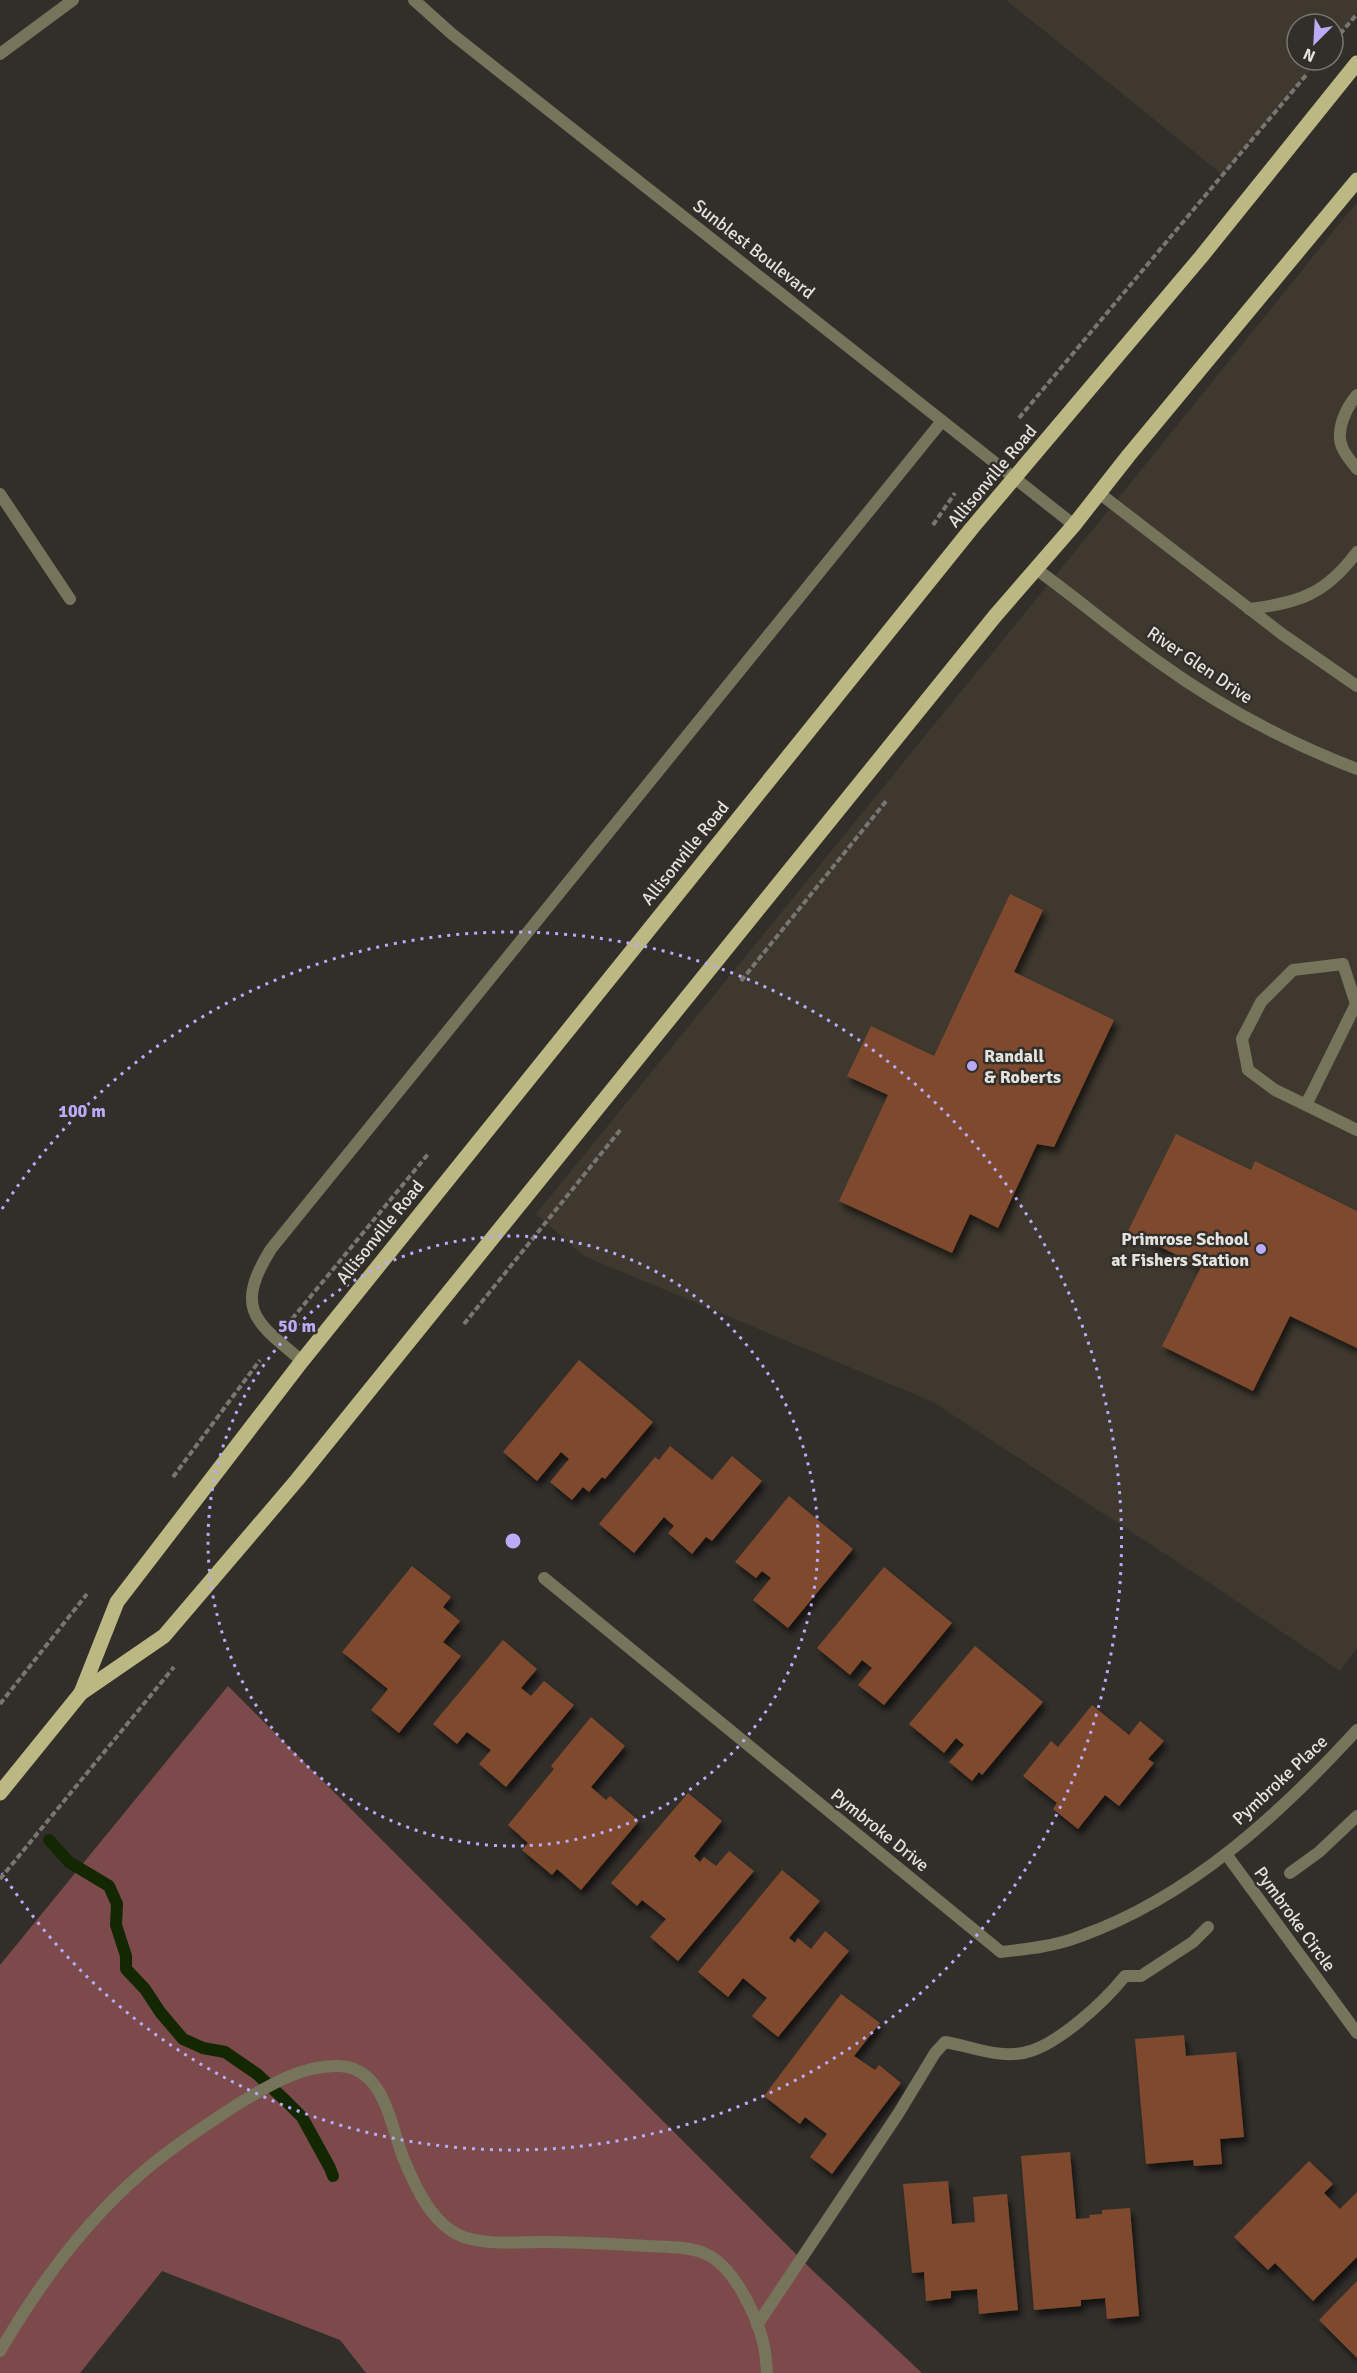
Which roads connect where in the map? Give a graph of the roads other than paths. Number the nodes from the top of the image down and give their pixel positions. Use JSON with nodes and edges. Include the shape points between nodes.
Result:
{"nodes":[{"id":1,"x":74,"y":0,"type":"edge"},
{"id":2,"x":414,"y":0,"type":"edge"},
{"id":3,"x":0,"y":54,"type":"edge"},
{"id":4,"x":1357,"y":63,"type":"edge"},
{"id":5,"x":1357,"y":180,"type":"edge"},
{"id":6,"x":1357,"y":395,"type":"edge"},
{"id":7,"x":942,"y":421,"type":"junction"},
{"id":8,"x":1357,"y":468,"type":"edge"},
{"id":9,"x":1016,"y":477,"type":"junction"},
{"id":10,"x":1099,"y":493,"type":"junction"},
{"id":11,"x":0,"y":494,"type":"edge"},
{"id":12,"x":1074,"y":525,"type":"junction"},
{"id":13,"x":1357,"y":552,"type":"edge"},
{"id":14,"x":1036,"y":568,"type":"junction"},
{"id":15,"x":70,"y":599,"type":"dead end"},
{"id":16,"x":1250,"y":609,"type":"junction"},
{"id":17,"x":1357,"y":686,"type":"edge"},
{"id":18,"x":1357,"y":769,"type":"edge"},
{"id":19,"x":1357,"y":1004,"type":"edge"},
{"id":20,"x":1306,"y":1105,"type":"junction"},
{"id":21,"x":1357,"y":1130,"type":"edge"},
{"id":22,"x":302,"y":1361,"type":"junction"},
{"id":23,"x":544,"y":1578,"type":"dead end"},
{"id":24,"x":81,"y":1693,"type":"junction"},
{"id":25,"x":1357,"y":1730,"type":"edge"},
{"id":26,"x":0,"y":1793,"type":"edge"},
{"id":27,"x":1357,"y":1816,"type":"edge"},
{"id":28,"x":1226,"y":1854,"type":"junction"},
{"id":29,"x":1290,"y":1873,"type":"dead end"},
{"id":30,"x":1208,"y":1927,"type":"dead end"},
{"id":31,"x":1357,"y":2033,"type":"edge"},
{"id":32,"x":757,"y":2325,"type":"junction"},
{"id":33,"x":0,"y":2351,"type":"edge"},
{"id":34,"x":767,"y":2373,"type":"edge"}],
"edges":[{"from":1,"to":3,"type":"street"},
{"from":2,"to":7,"type":"street","name":"Sunblest Boulevard"},
{"from":4,"to":9,"type":"main road","name":"Allisonville Road"},
{"from":5,"to":10,"type":"main road","name":"Allisonville Road"},
{"from":6,"to":8,"type":"street","via":[[1341,424],[1341,447]]},
{"from":7,"to":9,"type":"street","name":"Sunblest Boulevard"},
{"from":7,"to":22,"type":"street","via":[[272,1249],[254,1284],[252,1302],[256,1319]]},
{"from":9,"to":12,"type":"street","name":"Sunblest Boulevard"},
{"from":9,"to":22,"type":"main road","name":"Allisonville Road"},
{"from":10,"to":12,"type":"main road","name":"Allisonville Road"},
{"from":10,"to":16,"type":"street"},
{"from":11,"to":15,"type":"street"},
{"from":12,"to":14,"type":"main road","name":"Allisonville Road"},
{"from":13,"to":16,"type":"street","via":[[1332,580],[1312,594],[1282,605]]},
{"from":14,"to":18,"type":"street","name":"River Glen Drive","via":[[1205,694],[1273,733]]},
{"from":14,"to":24,"type":"main road","name":"Allisonville Road","via":[[282,1498],[164,1636]]},
{"from":16,"to":17,"type":"street"},
{"from":19,"to":20,"type":"street"},
{"from":19,"to":20,"type":"street","via":[[1342,964],[1293,970],[1261,1002],[1242,1039],[1248,1070],[1275,1090]]},
{"from":20,"to":21,"type":"street"},
{"from":22,"to":24,"type":"main road","name":"Allisonville Road","via":[[117,1602]]},
{"from":23,"to":28,"type":"street","name":"Pymbroke Drive","via":[[1001,1952],[1080,1937],[1126,1917]]},
{"from":24,"to":26,"type":"main road","name":"Allisonville Road"},
{"from":25,"to":28,"type":"street","name":"Pymbroke Place","via":[[1277,1810]]},
{"from":27,"to":29,"type":"street"},
{"from":28,"to":31,"type":"street","name":"Pymbroke Circle"},
{"from":30,"to":32,"type":"street","via":[[1141,1976],[1125,1976],[1101,2003],[1051,2041],[1023,2053],[986,2052],[945,2042]]},
{"from":32,"to":33,"type":"street","via":[[735,2281],[707,2254],[690,2249],[502,2242],[467,2238],[449,2230],[435,2216],[419,2189],[380,2093],[350,2067],[337,2066],[308,2068],[254,2094],[143,2172],[69,2250]]},
{"from":32,"to":34,"type":"street","via":[[765,2347]]}]}
